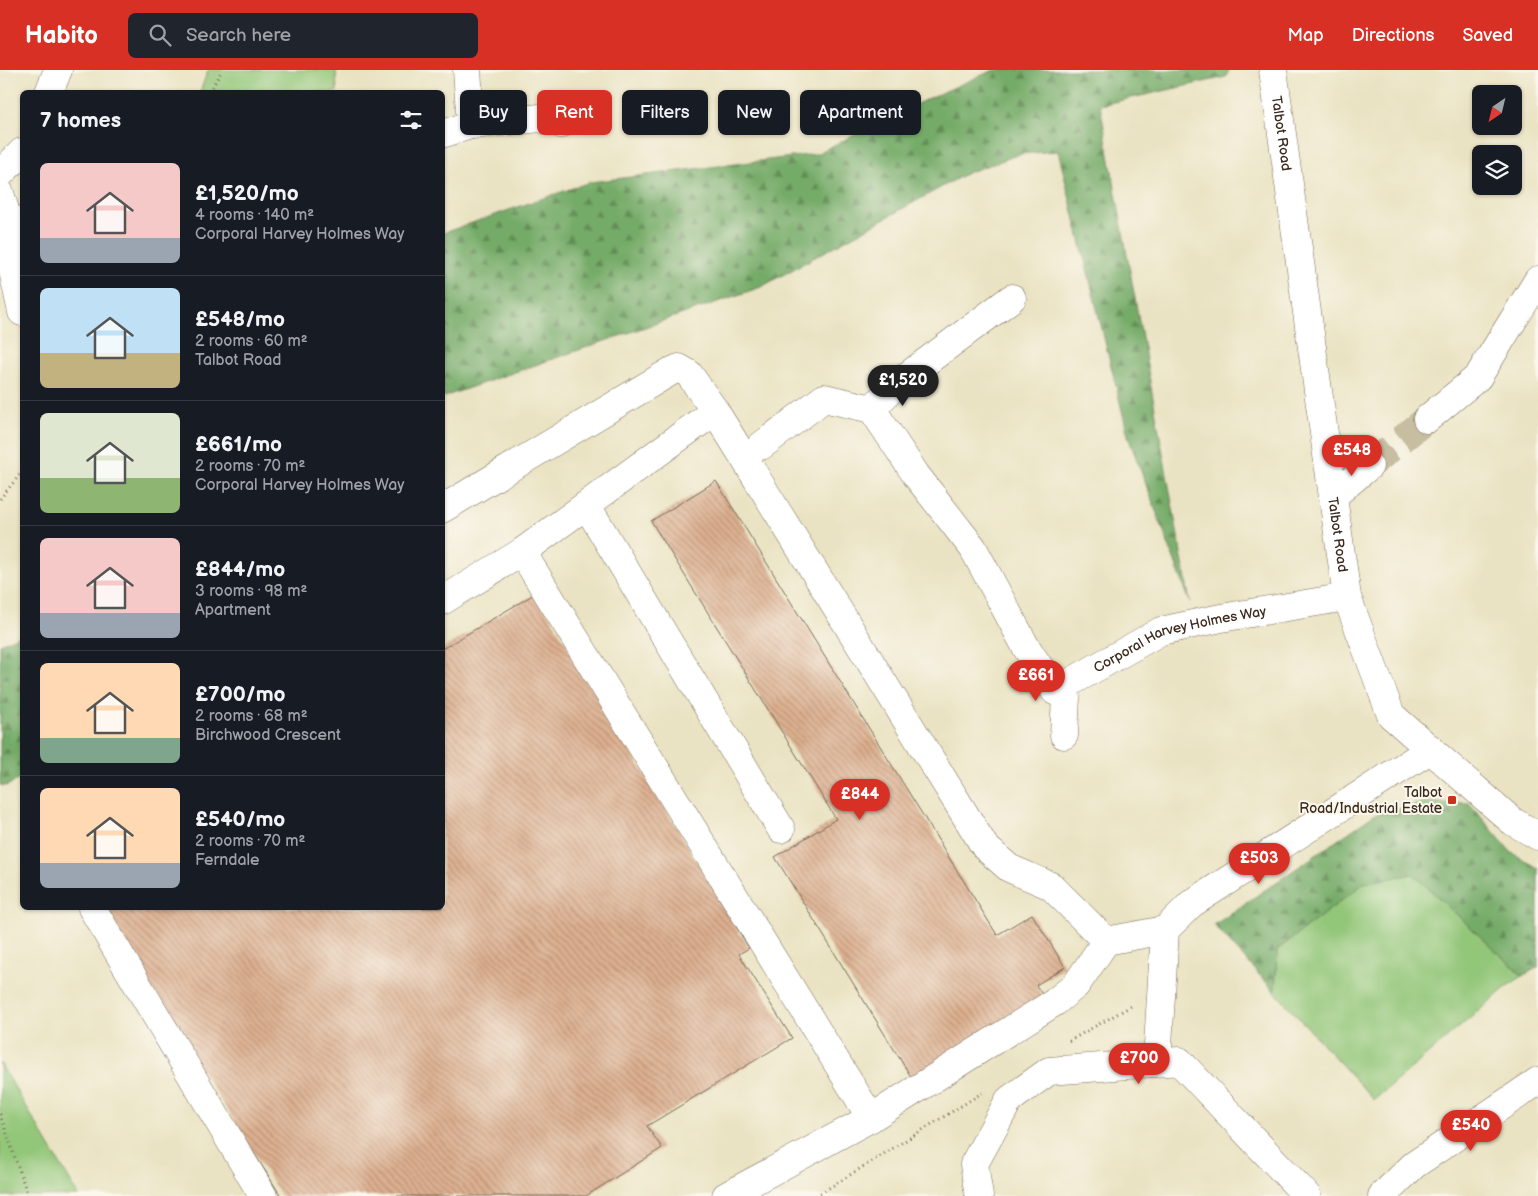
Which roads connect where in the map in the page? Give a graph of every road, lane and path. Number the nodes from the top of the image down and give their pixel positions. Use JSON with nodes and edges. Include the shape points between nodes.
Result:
{"nodes":[{"id":1,"x":58,"y":70,"type":"edge"},
{"id":2,"x":222,"y":70,"type":"edge"},
{"id":3,"x":467,"y":70,"type":"edge"},
{"id":4,"x":1273,"y":70,"type":"edge"},
{"id":5,"x":50,"y":90,"type":"edge"},
{"id":6,"x":212,"y":90,"type":"edge"},
{"id":7,"x":468,"y":90,"type":"edge"},
{"id":8,"x":460,"y":128,"type":"edge"},
{"id":9,"x":445,"y":133,"type":"edge"},
{"id":10,"x":20,"y":154,"type":"edge"},
{"id":11,"x":0,"y":174,"type":"edge"},
{"id":12,"x":0,"y":193,"type":"edge"},
{"id":13,"x":1538,"y":280,"type":"edge"},
{"id":14,"x":1012,"y":298,"type":"dead end"},
{"id":15,"x":20,"y":303,"type":"edge"},
{"id":16,"x":872,"y":409,"type":"junction"},
{"id":17,"x":715,"y":411,"type":"junction"},
{"id":18,"x":1428,"y":419,"type":"tunnel mouth"},
{"id":19,"x":761,"y":446,"type":"dead end"},
{"id":20,"x":1369,"y":466,"type":"tunnel mouth"},
{"id":21,"x":20,"y":474,"type":"edge"},
{"id":22,"x":1333,"y":496,"type":"junction"},
{"id":23,"x":0,"y":499,"type":"edge"},
{"id":24,"x":587,"y":506,"type":"junction"},
{"id":25,"x":445,"y":507,"type":"edge"},
{"id":26,"x":522,"y":552,"type":"junction"},
{"id":27,"x":1347,"y":596,"type":"junction"},
{"id":28,"x":445,"y":599,"type":"edge"},
{"id":29,"x":1054,"y":691,"type":"junction"},
{"id":30,"x":1064,"y":735,"type":"dead end"},
{"id":31,"x":1430,"y":749,"type":"junction"},
{"id":32,"x":781,"y":829,"type":"dead end"},
{"id":33,"x":1538,"y":836,"type":"edge"},
{"id":34,"x":93,"y":910,"type":"edge"},
{"id":35,"x":1165,"y":930,"type":"junction"},
{"id":36,"x":1106,"y":941,"type":"junction"},
{"id":37,"x":1157,"y":1062,"type":"junction"},
{"id":38,"x":1538,"y":1081,"type":"edge"},
{"id":39,"x":0,"y":1114,"type":"edge"},
{"id":40,"x":871,"y":1118,"type":"junction"},
{"id":41,"x":28,"y":1196,"type":"edge"},
{"id":42,"x":263,"y":1196,"type":"edge"},
{"id":43,"x":726,"y":1196,"type":"edge"},
{"id":44,"x":979,"y":1196,"type":"edge"},
{"id":45,"x":1307,"y":1196,"type":"edge"},
{"id":46,"x":1382,"y":1196,"type":"edge"}],
"edges":[{"from":1,"to":5,"type":"street"},
{"from":2,"to":6,"type":"path"},
{"from":3,"to":7,"type":"street"},
{"from":4,"to":22,"type":"street","name":"Talbot Road"},
{"from":8,"to":9,"type":"street"},
{"from":10,"to":11,"type":"street"},
{"from":12,"to":15,"type":"street","via":[[12,233],[13,271]]},
{"from":13,"to":18,"type":"street","via":[[1478,377]]},
{"from":14,"to":16,"type":"street","via":[[895,384]]},
{"from":16,"to":19,"type":"street","via":[[824,398]]},
{"from":16,"to":29,"type":"street","via":[[916,475],[973,548],[1026,647]]},
{"from":17,"to":24,"type":"street"},
{"from":17,"to":25,"type":"street","via":[[689,374],[679,368]]},
{"from":17,"to":36,"type":"street","via":[[985,847],[1009,868],[1051,886]]},
{"from":20,"to":22,"type":"street"},
{"from":21,"to":23,"type":"path"},
{"from":22,"to":27,"type":"street","name":"Talbot Road"},
{"from":24,"to":26,"type":"street"},
{"from":24,"to":32,"type":"street"},
{"from":26,"to":28,"type":"street"},
{"from":26,"to":40,"type":"street"},
{"from":27,"to":29,"type":"street","name":"Corporal Harvey Holmes Way","via":[[1161,631]]},
{"from":27,"to":31,"type":"street","name":"Talbot Road","via":[[1391,715]]},
{"from":29,"to":30,"type":"street","via":[[1066,697]]},
{"from":31,"to":33,"type":"street","name":"Talbot Road","via":[[1512,821]]},
{"from":31,"to":35,"type":"street","via":[[1190,904]]},
{"from":34,"to":42,"type":"street"},
{"from":35,"to":36,"type":"street"},
{"from":35,"to":37,"type":"street"},
{"from":36,"to":40,"type":"street","via":[[1076,985],[1055,1002]]},
{"from":37,"to":44,"type":"street","via":[[1050,1071],[1009,1100],[974,1164]]},
{"from":37,"to":45,"type":"street","via":[[1179,1061]]},
{"from":38,"to":46,"type":"street","via":[[1414,1165]]},
{"from":39,"to":41,"type":"path"},
{"from":40,"to":43,"type":"street"}]}
